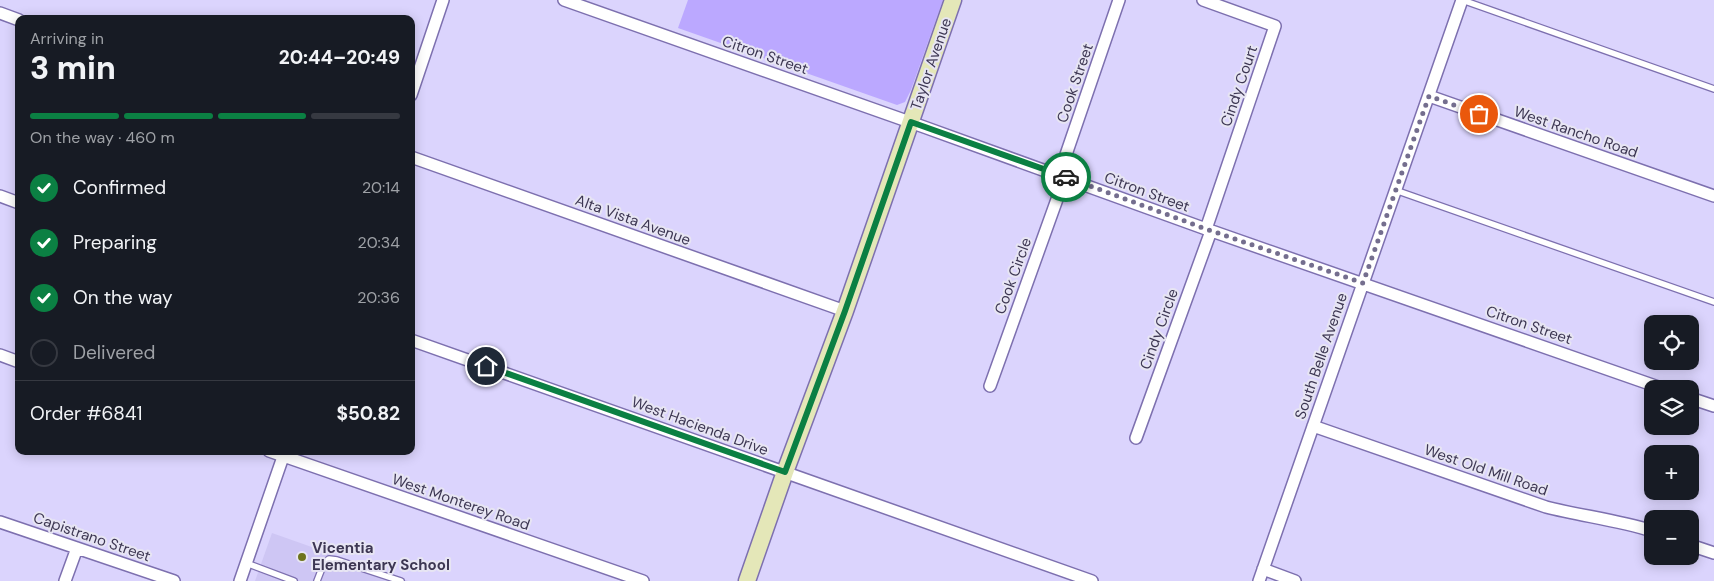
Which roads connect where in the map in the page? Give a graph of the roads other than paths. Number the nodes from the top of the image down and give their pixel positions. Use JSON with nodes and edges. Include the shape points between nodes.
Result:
{"nodes":[{"id":1,"x":443,"y":0,"type":"edge"},
{"id":2,"x":564,"y":0,"type":"edge"},
{"id":3,"x":953,"y":0,"type":"edge"},
{"id":4,"x":1119,"y":0,"type":"edge"},
{"id":5,"x":1203,"y":0,"type":"edge"},
{"id":6,"x":1462,"y":0,"type":"edge"},
{"id":7,"x":0,"y":13,"type":"edge"},
{"id":8,"x":15,"y":19,"type":"edge"},
{"id":9,"x":415,"y":83,"type":"edge"},
{"id":10,"x":1714,"y":89,"type":"edge"},
{"id":11,"x":1429,"y":96,"type":"junction"},
{"id":12,"x":911,"y":122,"type":"junction"},
{"id":13,"x":415,"y":158,"type":"edge"},
{"id":14,"x":1062,"y":176,"type":"junction"},
{"id":15,"x":1396,"y":190,"type":"junction"},
{"id":16,"x":0,"y":196,"type":"edge"},
{"id":17,"x":1714,"y":196,"type":"edge"},
{"id":18,"x":15,"y":202,"type":"edge"},
{"id":19,"x":1208,"y":230,"type":"junction"},
{"id":20,"x":1363,"y":283,"type":"junction"},
{"id":21,"x":1714,"y":302,"type":"edge"},
{"id":22,"x":845,"y":311,"type":"junction"},
{"id":23,"x":415,"y":341,"type":"edge"},
{"id":24,"x":0,"y":356,"type":"edge"},
{"id":25,"x":15,"y":361,"type":"edge"},
{"id":26,"x":1644,"y":382,"type":"edge"},
{"id":27,"x":990,"y":386,"type":"dead end"},
{"id":28,"x":1699,"y":401,"type":"edge"},
{"id":29,"x":1714,"y":406,"type":"edge"},
{"id":30,"x":1313,"y":426,"type":"junction"},
{"id":31,"x":1136,"y":438,"type":"dead end"},
{"id":32,"x":284,"y":455,"type":"edge"},
{"id":33,"x":287,"y":455,"type":"edge"},
{"id":34,"x":785,"y":472,"type":"junction"},
{"id":35,"x":0,"y":522,"type":"edge"},
{"id":36,"x":1644,"y":529,"type":"edge"},
{"id":37,"x":1699,"y":547,"type":"edge"},
{"id":38,"x":77,"y":548,"type":"junction"},
{"id":39,"x":1714,"y":553,"type":"edge"},
{"id":40,"x":246,"y":563,"type":"junction"},
{"id":41,"x":1263,"y":569,"type":"junction"},
{"id":42,"x":65,"y":581,"type":"edge"},
{"id":43,"x":174,"y":581,"type":"edge"},
{"id":44,"x":240,"y":581,"type":"edge"},
{"id":45,"x":294,"y":581,"type":"edge"},
{"id":46,"x":317,"y":581,"type":"edge"},
{"id":47,"x":401,"y":581,"type":"edge"},
{"id":48,"x":643,"y":581,"type":"edge"},
{"id":49,"x":747,"y":581,"type":"edge"},
{"id":50,"x":1092,"y":581,"type":"edge"},
{"id":51,"x":1259,"y":581,"type":"edge"},
{"id":52,"x":1295,"y":581,"type":"edge"}],
"edges":[{"from":1,"to":9,"type":"street"},
{"from":2,"to":12,"type":"street","name":"Citron Street"},
{"from":3,"to":12,"type":"street","name":"Taylor Avenue"},
{"from":4,"to":14,"type":"street","name":"Cook Street"},
{"from":5,"to":19,"type":"street","name":"Cindy Court","via":[[1275,26]]},
{"from":6,"to":10,"type":"lane"},
{"from":6,"to":11,"type":"street","name":"South Belle Avenue"},
{"from":7,"to":8,"type":"street"},
{"from":11,"to":15,"type":"street","name":"South Belle Avenue"},
{"from":11,"to":17,"type":"street","name":"West Rancho Road"},
{"from":12,"to":14,"type":"street","name":"Citron Street"},
{"from":12,"to":22,"type":"street","name":"Taylor Avenue"},
{"from":13,"to":22,"type":"street","name":"Alta Vista Avenue"},
{"from":14,"to":19,"type":"street","name":"Citron Street"},
{"from":14,"to":27,"type":"street","name":"Cook Circle"},
{"from":15,"to":20,"type":"street","name":"South Belle Avenue"},
{"from":15,"to":21,"type":"lane"},
{"from":16,"to":18,"type":"street"},
{"from":19,"to":20,"type":"street","name":"Citron Street"},
{"from":19,"to":31,"type":"street","name":"Cindy Circle"},
{"from":20,"to":26,"type":"street","name":"Citron Street"},
{"from":20,"to":30,"type":"street","name":"South Belle Avenue"},
{"from":22,"to":34,"type":"street","name":"Taylor Avenue"},
{"from":23,"to":34,"type":"street","name":"West Hacienda Drive"},
{"from":24,"to":25,"type":"street"},
{"from":28,"to":29,"type":"street"},
{"from":30,"to":36,"type":"street","name":"West Old Mill Road","via":[[1546,507]]},
{"from":30,"to":41,"type":"street","name":"South Belle Avenue"},
{"from":32,"to":40,"type":"street"},
{"from":33,"to":48,"type":"street","name":"West Monterey Road"},
{"from":34,"to":49,"type":"street","name":"Taylor Avenue"},
{"from":34,"to":50,"type":"street","name":"West Hacienda Drive"},
{"from":35,"to":38,"type":"street","name":"Capistrano Street"},
{"from":37,"to":39,"type":"street"},
{"from":38,"to":42,"type":"street"},
{"from":38,"to":43,"type":"street","name":"Capistrano Street"},
{"from":40,"to":44,"type":"street"},
{"from":40,"to":45,"type":"lane"},
{"from":41,"to":51,"type":"street","name":"South Belle Avenue"},
{"from":41,"to":52,"type":"street"},
{"from":46,"to":47,"type":"lane","via":[[329,559]]}]}
